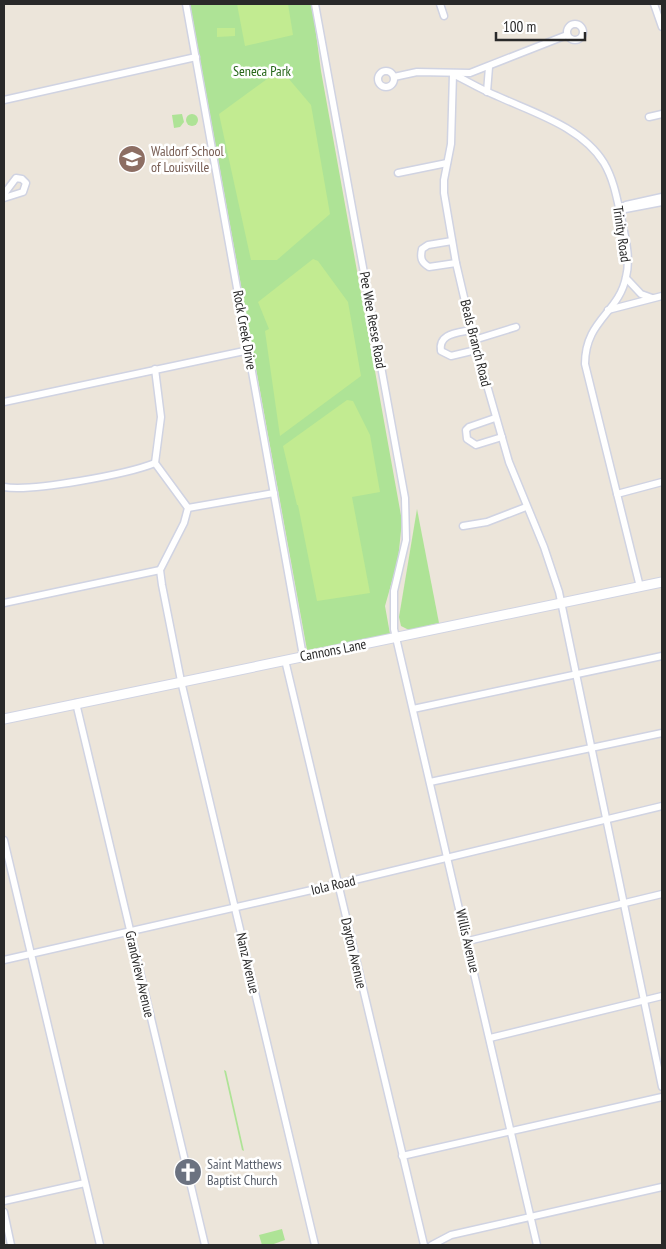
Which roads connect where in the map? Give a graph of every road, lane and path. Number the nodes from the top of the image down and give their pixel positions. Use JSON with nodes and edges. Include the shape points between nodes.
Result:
{"nodes":[{"id":1,"x":186,"y":4,"type":"edge"},
{"id":2,"x":315,"y":4,"type":"edge"},
{"id":3,"x":440,"y":4,"type":"edge"},
{"id":4,"x":654,"y":4,"type":"edge"},
{"id":5,"x":444,"y":16,"type":"dead end"},
{"id":6,"x":662,"y":27,"type":"edge"},
{"id":7,"x":567,"y":35,"type":"dead end"},
{"id":8,"x":196,"y":57,"type":"junction"},
{"id":9,"x":489,"y":67,"type":"junction"},
{"id":10,"x":453,"y":74,"type":"junction"},
{"id":11,"x":394,"y":77,"type":"dead end"},
{"id":12,"x":487,"y":92,"type":"junction"},
{"id":13,"x":4,"y":100,"type":"edge"},
{"id":14,"x":662,"y":114,"type":"edge"},
{"id":15,"x":648,"y":117,"type":"dead end"},
{"id":16,"x":447,"y":163,"type":"junction"},
{"id":17,"x":398,"y":173,"type":"dead end"},
{"id":18,"x":4,"y":194,"type":"edge"},
{"id":19,"x":662,"y":197,"type":"edge"},
{"id":20,"x":4,"y":198,"type":"edge"},
{"id":21,"x":662,"y":202,"type":"edge"},
{"id":22,"x":619,"y":210,"type":"junction"},
{"id":23,"x":452,"y":241,"type":"junction"},
{"id":24,"x":456,"y":263,"type":"junction"},
{"id":25,"x":626,"y":278,"type":"junction"},
{"id":26,"x":662,"y":296,"type":"edge"},
{"id":27,"x":652,"y":298,"type":"junction"},
{"id":28,"x":608,"y":310,"type":"junction"},
{"id":29,"x":516,"y":327,"type":"dead end"},
{"id":30,"x":471,"y":330,"type":"junction"},
{"id":31,"x":474,"y":340,"type":"junction"},
{"id":32,"x":249,"y":350,"type":"junction"},
{"id":33,"x":476,"y":350,"type":"junction"},
{"id":34,"x":155,"y":369,"type":"junction"},
{"id":35,"x":4,"y":402,"type":"edge"},
{"id":36,"x":495,"y":418,"type":"junction"},
{"id":37,"x":502,"y":437,"type":"junction"},
{"id":38,"x":155,"y":463,"type":"junction"},
{"id":39,"x":662,"y":482,"type":"edge"},
{"id":40,"x":4,"y":487,"type":"edge"},
{"id":41,"x":274,"y":492,"type":"junction"},
{"id":42,"x":617,"y":494,"type":"junction"},
{"id":43,"x":526,"y":507,"type":"junction"},
{"id":44,"x":188,"y":508,"type":"junction"},
{"id":45,"x":462,"y":526,"type":"dead end"},
{"id":46,"x":160,"y":570,"type":"junction"},
{"id":47,"x":662,"y":582,"type":"edge"},
{"id":48,"x":640,"y":587,"type":"junction"},
{"id":49,"x":4,"y":603,"type":"edge"},
{"id":50,"x":561,"y":603,"type":"junction"},
{"id":51,"x":396,"y":637,"type":"junction"},
{"id":52,"x":302,"y":656,"type":"junction"},
{"id":53,"x":662,"y":656,"type":"edge"},
{"id":54,"x":285,"y":660,"type":"junction"},
{"id":55,"x":576,"y":674,"type":"junction"},
{"id":56,"x":181,"y":681,"type":"junction"},
{"id":57,"x":76,"y":703,"type":"junction"},
{"id":58,"x":413,"y":709,"type":"junction"},
{"id":59,"x":4,"y":719,"type":"edge"},
{"id":60,"x":662,"y":733,"type":"edge"},
{"id":61,"x":591,"y":748,"type":"junction"},
{"id":62,"x":430,"y":782,"type":"junction"},
{"id":63,"x":662,"y":806,"type":"edge"},
{"id":64,"x":606,"y":820,"type":"junction"},
{"id":65,"x":4,"y":840,"type":"edge"},
{"id":66,"x":448,"y":857,"type":"junction"},
{"id":67,"x":338,"y":884,"type":"junction"},
{"id":68,"x":662,"y":894,"type":"edge"},
{"id":69,"x":624,"y":904,"type":"junction"},
{"id":70,"x":234,"y":906,"type":"junction"},
{"id":71,"x":129,"y":931,"type":"junction"},
{"id":72,"x":468,"y":941,"type":"junction"},
{"id":73,"x":32,"y":954,"type":"junction"},
{"id":74,"x":4,"y":960,"type":"edge"},
{"id":75,"x":662,"y":996,"type":"edge"},
{"id":76,"x":644,"y":1001,"type":"junction"},
{"id":77,"x":490,"y":1038,"type":"junction"},
{"id":78,"x":662,"y":1087,"type":"edge"},
{"id":79,"x":662,"y":1097,"type":"edge"},
{"id":80,"x":511,"y":1132,"type":"junction"},
{"id":81,"x":402,"y":1156,"type":"junction"},
{"id":82,"x":85,"y":1183,"type":"junction"},
{"id":83,"x":662,"y":1187,"type":"edge"},
{"id":84,"x":4,"y":1202,"type":"edge"},
{"id":85,"x":4,"y":1212,"type":"edge"},
{"id":86,"x":530,"y":1216,"type":"junction"},
{"id":87,"x":11,"y":1245,"type":"edge"},
{"id":88,"x":100,"y":1245,"type":"edge"},
{"id":89,"x":205,"y":1245,"type":"edge"},
{"id":90,"x":315,"y":1245,"type":"edge"},
{"id":91,"x":424,"y":1245,"type":"edge"},
{"id":92,"x":432,"y":1245,"type":"edge"},
{"id":93,"x":537,"y":1245,"type":"edge"}],
"edges":[{"from":1,"to":8,"type":"street","name":"Rock Creek Drive"},
{"from":2,"to":51,"type":"street","name":"Pee Wee Reese Road","via":[[406,510],[406,540],[392,604]]},
{"from":3,"to":5,"type":"street"},
{"from":4,"to":6,"type":"street"},
{"from":7,"to":9,"type":"street"},
{"from":8,"to":13,"type":"street"},
{"from":8,"to":32,"type":"street","name":"Rock Creek Drive"},
{"from":9,"to":10,"type":"street"},
{"from":9,"to":12,"type":"street"},
{"from":10,"to":11,"type":"street","via":[[417,72]]},
{"from":10,"to":12,"type":"street","name":"Trinity Road"},
{"from":10,"to":16,"type":"street","name":"Beals Branch Road","via":[[452,132]]},
{"from":12,"to":22,"type":"street","name":"Trinity Road","via":[[567,128],[591,147],[607,169]]},
{"from":14,"to":15,"type":"street"},
{"from":16,"to":17,"type":"street"},
{"from":16,"to":23,"type":"street","name":"Beals Branch Road","via":[[444,193]]},
{"from":18,"to":20,"type":"street","via":[[16,178],[26,183],[24,192]]},
{"from":19,"to":22,"type":"street","via":[[626,205]]},
{"from":21,"to":22,"type":"street"},
{"from":22,"to":25,"type":"street","name":"Trinity Road","via":[[628,250]]},
{"from":23,"to":24,"type":"street","name":"Beals Branch Road"},
{"from":23,"to":24,"type":"street","via":[[428,245],[420,256],[422,263],[429,267]]},
{"from":24,"to":30,"type":"street","name":"Beals Branch Road"},
{"from":25,"to":27,"type":"street","via":[[641,294]]},
{"from":25,"to":28,"type":"street","name":"Trinity Road"},
{"from":26,"to":27,"type":"street"},
{"from":27,"to":28,"type":"street"},
{"from":28,"to":42,"type":"street","name":"Trinity Road","via":[[589,339],[585,364]]},
{"from":29,"to":31,"type":"street"},
{"from":30,"to":31,"type":"street","name":"Beals Branch Road"},
{"from":30,"to":33,"type":"street","via":[[445,337],[441,341],[441,351],[451,356]]},
{"from":31,"to":33,"type":"street","name":"Beals Branch Road"},
{"from":32,"to":34,"type":"street"},
{"from":32,"to":41,"type":"street","name":"Rock Creek Drive"},
{"from":33,"to":36,"type":"street","name":"Beals Branch Road"},
{"from":34,"to":35,"type":"street"},
{"from":34,"to":38,"type":"street","via":[[161,417]]},
{"from":36,"to":37,"type":"street","name":"Beals Branch Road"},
{"from":36,"to":37,"type":"street","via":[[469,426],[467,439],[476,444]]},
{"from":37,"to":43,"type":"street","name":"Beals Branch Road"},
{"from":38,"to":40,"type":"street","via":[[134,470],[40,486]]},
{"from":38,"to":44,"type":"street"},
{"from":39,"to":42,"type":"street"},
{"from":41,"to":44,"type":"street"},
{"from":41,"to":52,"type":"street","name":"Rock Creek Drive"},
{"from":42,"to":48,"type":"street","name":"Trinity Road"},
{"from":43,"to":45,"type":"street","via":[[487,522]]},
{"from":43,"to":50,"type":"street","name":"Beals Branch Road","via":[[553,573]]},
{"from":44,"to":46,"type":"street","via":[[184,523]]},
{"from":46,"to":49,"type":"street"},
{"from":46,"to":56,"type":"street","name":"Nanz Avenue"},
{"from":47,"to":48,"type":"main road","name":"Cannons Lane"},
{"from":48,"to":50,"type":"main road","name":"Cannons Lane"},
{"from":50,"to":51,"type":"main road","name":"Cannons Lane"},
{"from":50,"to":55,"type":"street","name":"Beals Branch Road"},
{"from":51,"to":52,"type":"main road","name":"Cannons Lane"},
{"from":51,"to":58,"type":"street","name":"Willis Avenue"},
{"from":52,"to":54,"type":"main road","name":"Cannons Lane"},
{"from":53,"to":55,"type":"street"},
{"from":54,"to":56,"type":"main road","name":"Cannons Lane"},
{"from":54,"to":67,"type":"street","name":"Dayton Avenue"},
{"from":55,"to":58,"type":"street"},
{"from":55,"to":61,"type":"street","name":"Beals Branch Road"},
{"from":56,"to":57,"type":"main road","name":"Cannons Lane"},
{"from":56,"to":70,"type":"street","name":"Nanz Avenue"},
{"from":57,"to":59,"type":"main road","name":"Cannons Lane"},
{"from":57,"to":71,"type":"street","name":"Grandview Avenue"},
{"from":58,"to":62,"type":"street","name":"Willis Avenue"},
{"from":60,"to":61,"type":"street"},
{"from":61,"to":62,"type":"street"},
{"from":61,"to":64,"type":"street","name":"Beals Branch Road"},
{"from":62,"to":66,"type":"street","name":"Willis Avenue"},
{"from":63,"to":64,"type":"street","name":"Iola Road"},
{"from":64,"to":66,"type":"street","name":"Iola Road"},
{"from":64,"to":69,"type":"street","name":"Beals Branch Road"},
{"from":65,"to":73,"type":"street"},
{"from":66,"to":67,"type":"street","name":"Iola Road"},
{"from":66,"to":72,"type":"street","name":"Willis Avenue"},
{"from":67,"to":70,"type":"street","name":"Iola Road"},
{"from":67,"to":81,"type":"street","name":"Dayton Avenue"},
{"from":68,"to":69,"type":"street"},
{"from":69,"to":72,"type":"street"},
{"from":69,"to":76,"type":"street","name":"Beals Branch Road"},
{"from":70,"to":71,"type":"street","name":"Iola Road"},
{"from":70,"to":90,"type":"street","name":"Nanz Avenue"},
{"from":71,"to":73,"type":"street","name":"Iola Road"},
{"from":71,"to":89,"type":"street","name":"Grandview Avenue"},
{"from":72,"to":77,"type":"street","name":"Willis Avenue"},
{"from":73,"to":74,"type":"street","name":"Iola Road"},
{"from":73,"to":82,"type":"street"},
{"from":75,"to":76,"type":"street"},
{"from":76,"to":77,"type":"street"},
{"from":76,"to":78,"type":"street","name":"Beals Branch Road"},
{"from":77,"to":80,"type":"street","name":"Willis Avenue"},
{"from":79,"to":80,"type":"street"},
{"from":80,"to":81,"type":"street"},
{"from":80,"to":86,"type":"street","name":"Willis Avenue"},
{"from":81,"to":91,"type":"street","name":"Dayton Avenue"},
{"from":82,"to":84,"type":"street"},
{"from":82,"to":88,"type":"street"},
{"from":83,"to":86,"type":"street"},
{"from":85,"to":87,"type":"street"},
{"from":86,"to":92,"type":"street","via":[[451,1235]]},
{"from":86,"to":93,"type":"street","name":"Willis Avenue"}]}
